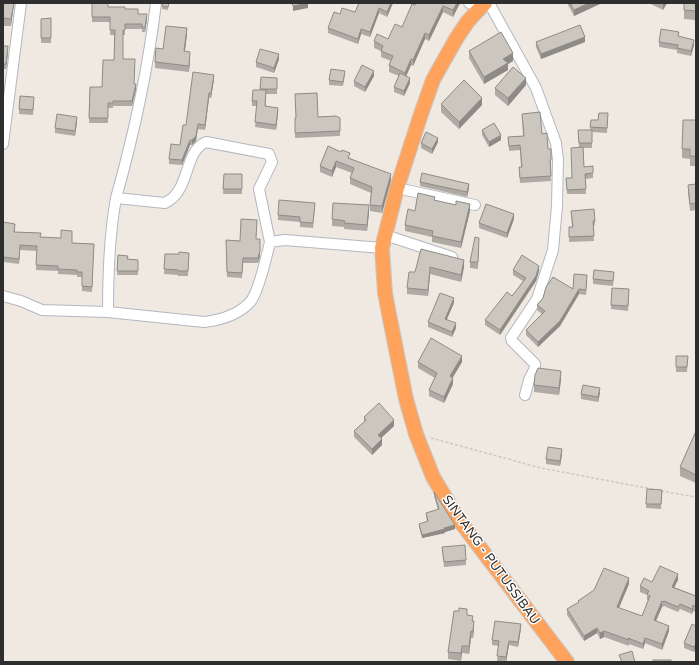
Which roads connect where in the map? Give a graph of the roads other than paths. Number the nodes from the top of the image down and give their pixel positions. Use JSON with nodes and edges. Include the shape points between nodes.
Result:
{"nodes":[{"id":1,"x":21,"y":3,"type":"edge"},
{"id":2,"x":156,"y":3,"type":"edge"},
{"id":3,"x":481,"y":4,"type":"edge"},
{"id":4,"x":3,"y":144,"type":"edge"},
{"id":5,"x":398,"y":188,"type":"junction"},
{"id":6,"x":116,"y":198,"type":"junction"},
{"id":7,"x":475,"y":205,"type":"dead end"},
{"id":8,"x":270,"y":242,"type":"junction"},
{"id":9,"x":384,"y":242,"type":"junction"},
{"id":10,"x":452,"y":257,"type":"edge"},
{"id":11,"x":3,"y":296,"type":"edge"},
{"id":12,"x":108,"y":312,"type":"junction"},
{"id":13,"x":525,"y":394,"type":"dead end"},
{"id":14,"x":567,"y":662,"type":"edge"}],
"edges":[{"from":1,"to":4,"type":"street"},
{"from":2,"to":6,"type":"street","via":[[135,125]]},
{"from":3,"to":5,"type":"highway","name":"SINTANG - PUTUSSIBAU","via":[[433,80]]},
{"from":3,"to":13,"type":"street","via":[[536,88],[556,143],[558,160],[553,250],[537,299],[511,338],[535,364]]},
{"from":5,"to":7,"type":"street"},
{"from":5,"to":9,"type":"highway","name":"SINTANG - PUTUSSIBAU"},
{"from":6,"to":8,"type":"street","via":[[165,203],[171,200],[181,188],[194,152],[206,142],[269,154],[272,162],[259,189]]},
{"from":6,"to":12,"type":"street","via":[[109,256]]},
{"from":8,"to":9,"type":"street"},
{"from":8,"to":12,"type":"street","via":[[251,300],[233,314],[204,322]]},
{"from":9,"to":10,"type":"street"},
{"from":9,"to":14,"type":"highway","name":"SINTANG - PUTUSSIBAU","via":[[385,293],[406,399],[433,477],[459,520]]},
{"from":11,"to":12,"type":"street","via":[[42,310]]}]}
